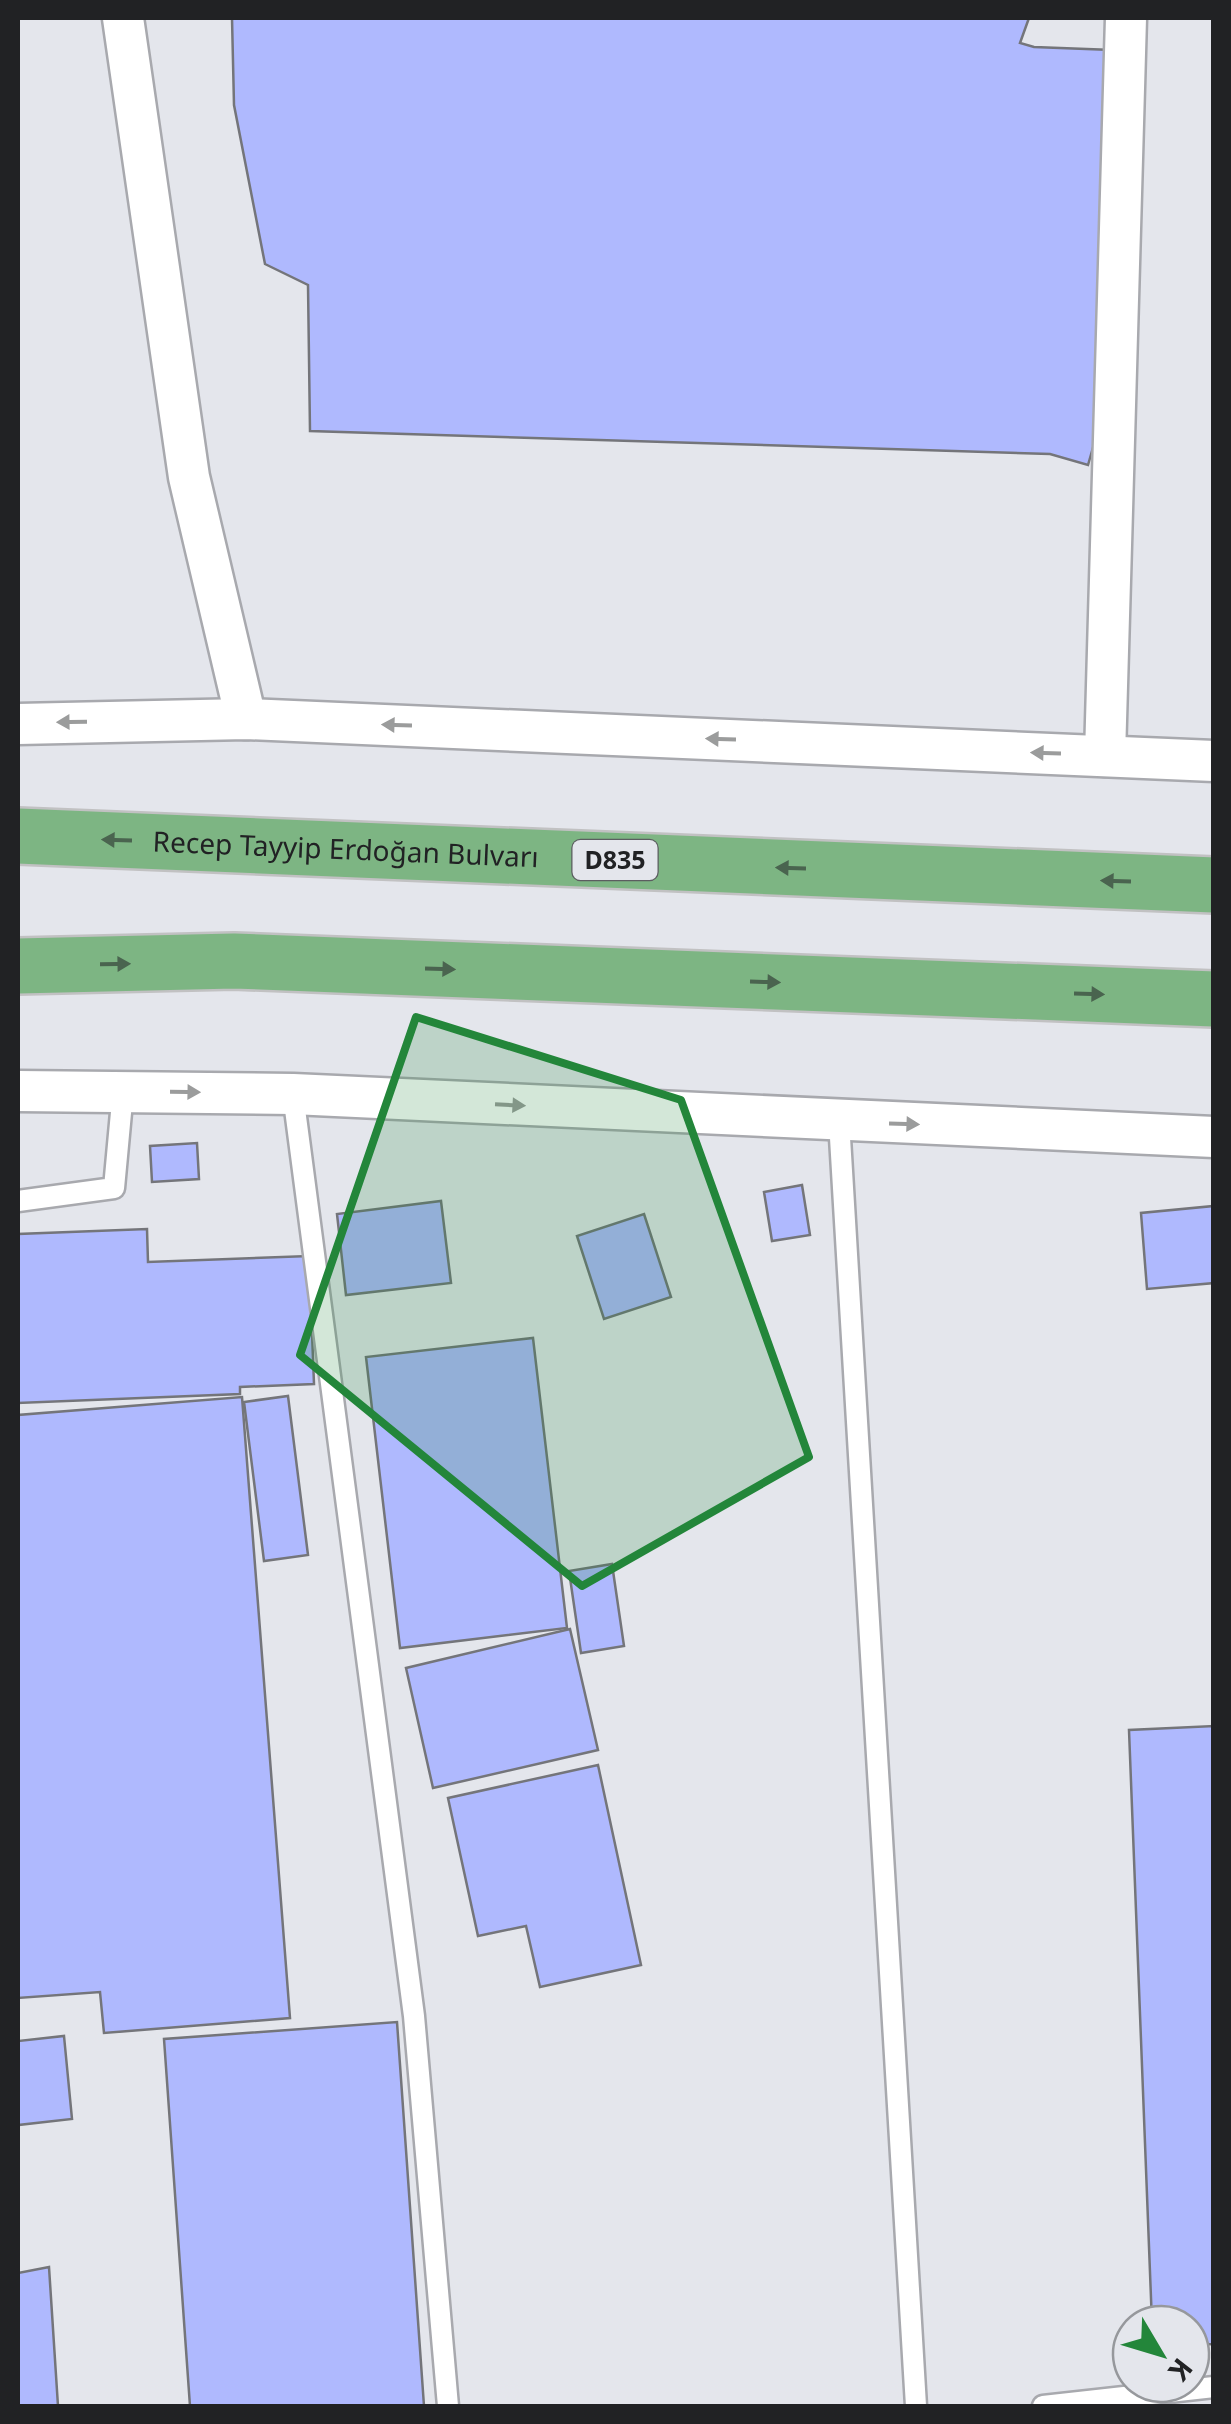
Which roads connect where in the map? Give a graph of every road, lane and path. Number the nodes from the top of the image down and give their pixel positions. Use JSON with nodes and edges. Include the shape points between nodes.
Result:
{"nodes":[{"id":1,"x":123,"y":18,"type":"edge"},
{"id":2,"x":1126,"y":18,"type":"edge"},
{"id":3,"x":246,"y":718,"type":"junction"},
{"id":4,"x":18,"y":724,"type":"edge"},
{"id":5,"x":1105,"y":756,"type":"junction"},
{"id":6,"x":1214,"y":761,"type":"edge"},
{"id":7,"x":18,"y":836,"type":"edge"},
{"id":8,"x":1214,"y":884,"type":"edge"},
{"id":9,"x":18,"y":966,"type":"edge"},
{"id":10,"x":1214,"y":999,"type":"edge"},
{"id":11,"x":18,"y":1091,"type":"edge"},
{"id":12,"x":123,"y":1092,"type":"junction"},
{"id":13,"x":293,"y":1094,"type":"junction"},
{"id":14,"x":839,"y":1121,"type":"junction"},
{"id":15,"x":1214,"y":1136,"type":"edge"},
{"id":16,"x":18,"y":1200,"type":"edge"},
{"id":17,"x":1214,"y":2387,"type":"edge"},
{"id":18,"x":448,"y":2406,"type":"edge"},
{"id":19,"x":916,"y":2406,"type":"edge"},
{"id":20,"x":1042,"y":2406,"type":"edge"}],
"edges":[{"from":1,"to":3,"type":"street","via":[[189,478]]},
{"from":2,"to":5,"type":"street"},
{"from":3,"to":4,"type":"street","one_way":true},
{"from":5,"to":3,"type":"street","one_way":true},
{"from":5,"to":6,"type":"street"},
{"from":8,"to":7,"type":"highway","name":"Recep Tayyip Erdoğan Bulvarı","number":"D835","one_way":true},
{"from":9,"to":10,"type":"highway","one_way":true,"via":[[234,961]]},
{"from":11,"to":12,"type":"street"},
{"from":12,"to":13,"type":"street","one_way":true},
{"from":12,"to":16,"type":"lane","via":[[114,1188]]},
{"from":13,"to":14,"type":"street","one_way":true},
{"from":13,"to":18,"type":"lane","via":[[414,2016]]},
{"from":14,"to":15,"type":"street","one_way":true},
{"from":14,"to":19,"type":"lane"},
{"from":17,"to":20,"type":"lane"}]}
